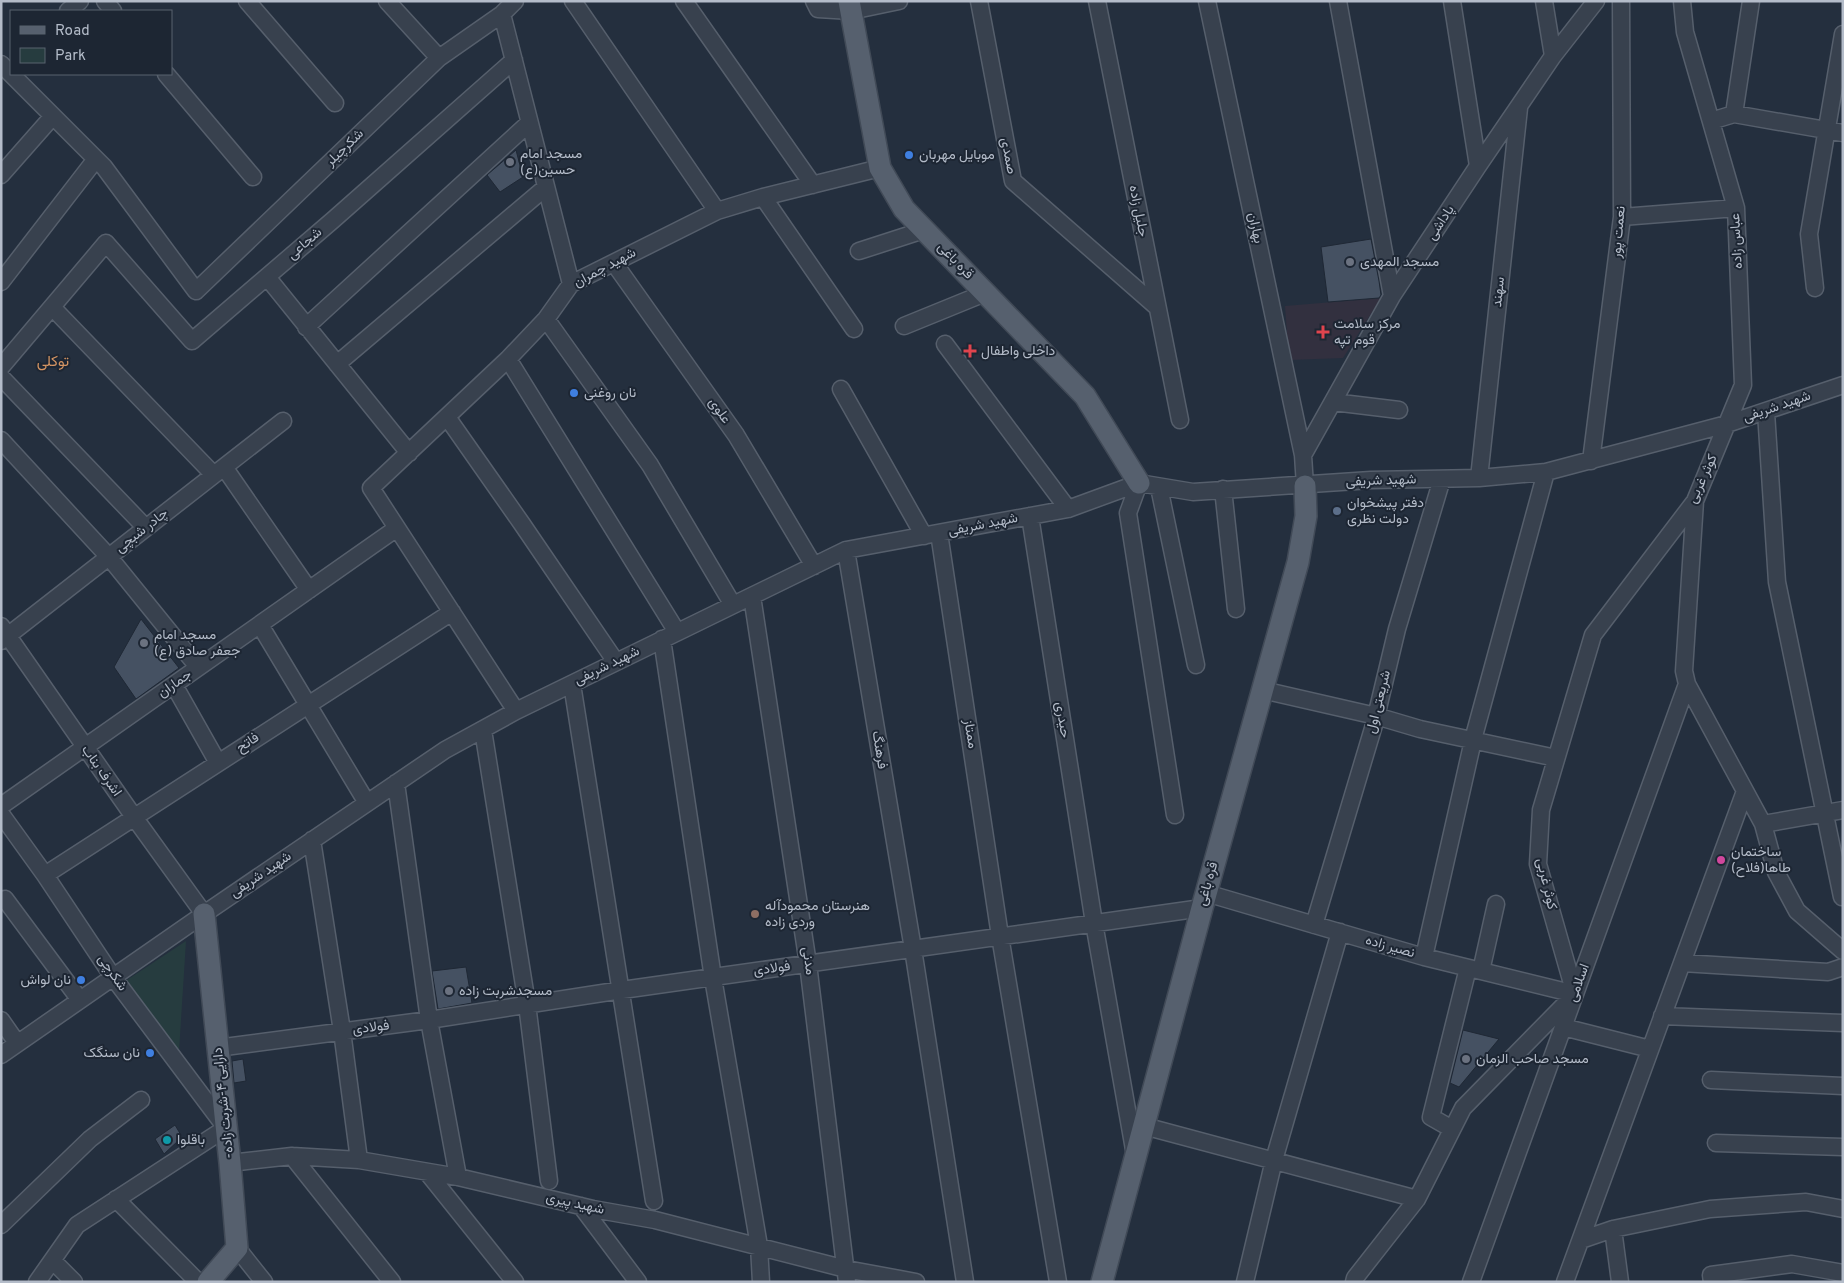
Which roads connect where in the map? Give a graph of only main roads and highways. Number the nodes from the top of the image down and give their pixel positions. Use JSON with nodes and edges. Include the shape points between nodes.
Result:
{"nodes":[{"id":1,"x":850,"y":6,"type":"edge"},
{"id":2,"x":1149,"y":485,"type":"road end"},
{"id":3,"x":1305,"y":486,"type":"road end"},
{"id":4,"x":204,"y":914,"type":"road end"},
{"id":5,"x":208,"y":1282,"type":"edge"},
{"id":6,"x":1102,"y":1282,"type":"edge"}],
"edges":[{"from":1,"to":2,"type":"main road","name":"قره باغی","via":[[880,168],[904,209],[1085,396]]},
{"from":3,"to":6,"type":"main road","name":"قره باغی","via":[[1306,516],[1298,562]]},
{"from":4,"to":5,"type":"main road","name":"-دارایی ۴-شربت زاده","via":[[237,1248]]}]}
